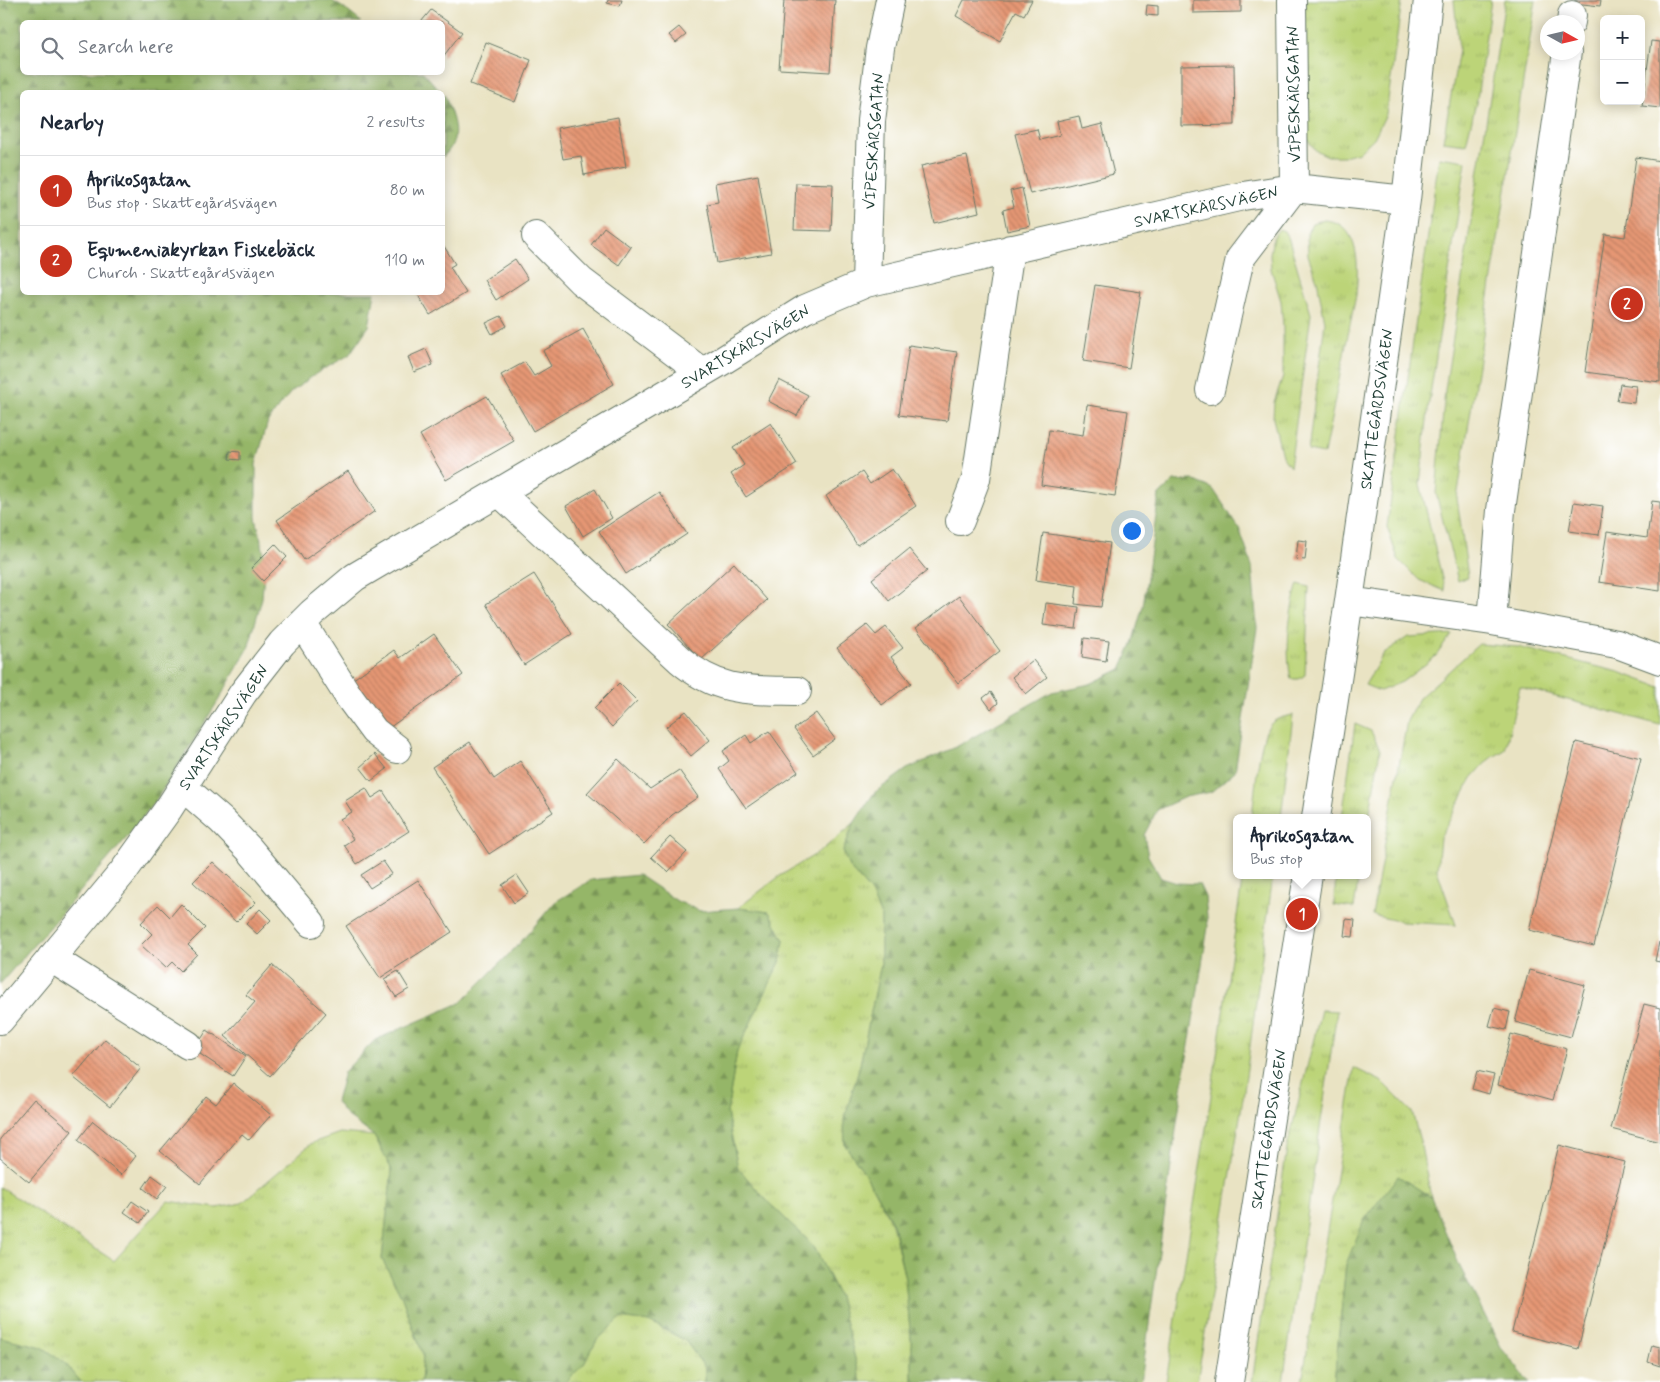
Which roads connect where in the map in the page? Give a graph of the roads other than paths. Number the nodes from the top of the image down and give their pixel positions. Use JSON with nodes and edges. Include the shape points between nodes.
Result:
{"nodes":[{"id":1,"x":890,"y":0,"type":"edge"},
{"id":2,"x":1292,"y":0,"type":"edge"},
{"id":3,"x":1428,"y":0,"type":"edge"},
{"id":4,"x":1566,"y":60,"type":"edge"},
{"id":5,"x":1294,"y":188,"type":"junction"},
{"id":6,"x":1406,"y":200,"type":"junction"},
{"id":7,"x":536,"y":236,"type":"dead end"},
{"id":8,"x":1010,"y":249,"type":"junction"},
{"id":9,"x":866,"y":282,"type":"junction"},
{"id":10,"x":702,"y":372,"type":"junction"},
{"id":11,"x":1210,"y":390,"type":"dead end"},
{"id":12,"x":500,"y":493,"type":"junction"},
{"id":13,"x":960,"y":522,"type":"dead end"},
{"id":14,"x":1349,"y":601,"type":"junction"},
{"id":15,"x":1492,"y":621,"type":"junction"},
{"id":16,"x":302,"y":623,"type":"junction"},
{"id":17,"x":1660,"y":660,"type":"edge"},
{"id":18,"x":797,"y":691,"type":"dead end"},
{"id":19,"x":398,"y":748,"type":"dead end"},
{"id":20,"x":183,"y":787,"type":"junction"},
{"id":21,"x":1317,"y":814,"type":"edge"},
{"id":22,"x":1307,"y":879,"type":"edge"},
{"id":23,"x":311,"y":923,"type":"dead end"},
{"id":24,"x":51,"y":958,"type":"junction"},
{"id":25,"x":0,"y":1020,"type":"edge"},
{"id":26,"x":188,"y":1045,"type":"dead end"},
{"id":27,"x":1229,"y":1382,"type":"edge"}],
"edges":[{"from":1,"to":9,"type":"street","name":"VIPESKÄRSGATAN","via":[[871,121]]},
{"from":2,"to":5,"type":"street","name":"VIPESKÄRSGATAN"},
{"from":3,"to":6,"type":"street","name":"SKATTEGÅRDSVÄGEN"},
{"from":4,"to":15,"type":"street","via":[[1501,510]]},
{"from":5,"to":6,"type":"street","name":"SVARTSKÄRSVÄGEN"},
{"from":5,"to":8,"type":"street","name":"SVARTSKÄRSVÄGEN","via":[[1244,196]]},
{"from":5,"to":11,"type":"street","via":[[1240,259]]},
{"from":6,"to":14,"type":"street","name":"SKATTEGÅRDSVÄGEN"},
{"from":7,"to":10,"type":"street","via":[[581,281]]},
{"from":8,"to":9,"type":"street","name":"SVARTSKÄRSVÄGEN"},
{"from":8,"to":13,"type":"street","via":[[976,479]]},
{"from":9,"to":10,"type":"street","name":"SVARTSKÄRSVÄGEN","via":[[805,309]]},
{"from":10,"to":12,"type":"street","name":"SVARTSKÄRSVÄGEN"},
{"from":12,"to":16,"type":"street","name":"SVARTSKÄRSVÄGEN","via":[[355,577]]},
{"from":12,"to":18,"type":"street","via":[[680,660],[706,679],[750,690]]},
{"from":14,"to":15,"type":"street"},
{"from":14,"to":21,"type":"street","name":"SKATTEGÅRDSVÄGEN"},
{"from":15,"to":17,"type":"street","via":[[1617,644]]},
{"from":16,"to":19,"type":"street","via":[[374,731]]},
{"from":16,"to":20,"type":"street","name":"SVARTSKÄRSVÄGEN","via":[[243,693]]},
{"from":20,"to":23,"type":"street","via":[[249,849]]},
{"from":20,"to":24,"type":"street","name":"SVARTSKÄRSVÄGEN","via":[[123,872]]},
{"from":22,"to":27,"type":"street","name":"SKATTEGÅRDSVÄGEN"},
{"from":24,"to":25,"type":"street","name":"SVARTSKÄRSVÄGEN"},
{"from":24,"to":26,"type":"street"}]}
